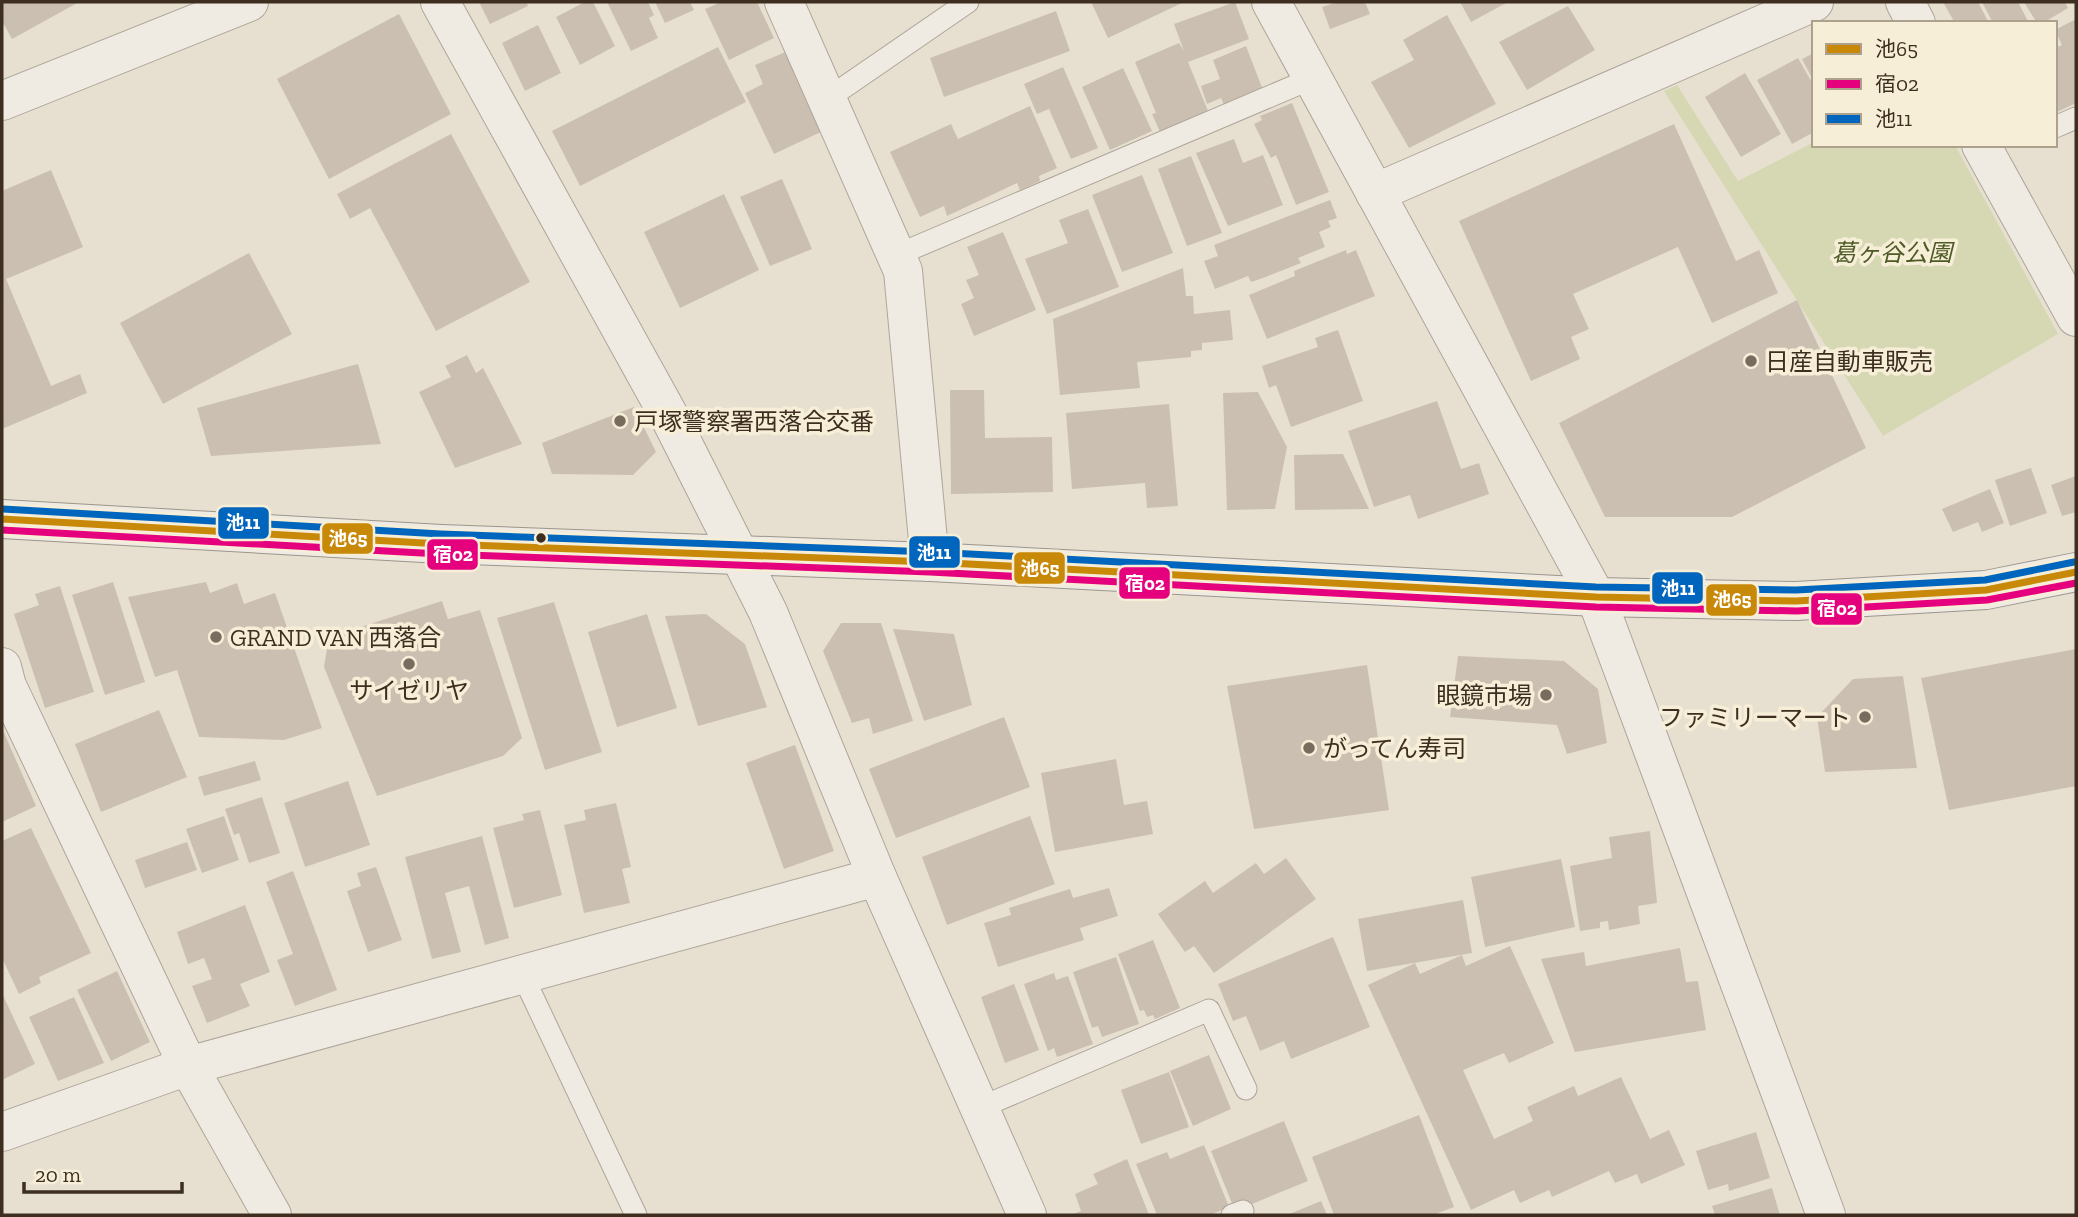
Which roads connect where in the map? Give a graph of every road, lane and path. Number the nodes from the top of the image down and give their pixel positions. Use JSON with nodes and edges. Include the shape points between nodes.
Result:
{"nodes":[{"id":1,"x":249,"y":2,"type":"edge"},
{"id":2,"x":440,"y":2,"type":"edge"},
{"id":3,"x":784,"y":2,"type":"edge"},
{"id":4,"x":968,"y":2,"type":"edge"},
{"id":5,"x":1271,"y":2,"type":"edge"},
{"id":6,"x":1814,"y":2,"type":"edge"},
{"id":7,"x":1905,"y":2,"type":"edge"},
{"id":8,"x":1915,"y":21,"type":"edge"},
{"id":9,"x":1313,"y":78,"type":"junction"},
{"id":10,"x":827,"y":99,"type":"junction"},
{"id":11,"x":2,"y":101,"type":"edge"},
{"id":12,"x":2076,"y":118,"type":"edge"},
{"id":13,"x":2057,"y":126,"type":"edge"},
{"id":14,"x":1993,"y":149,"type":"edge"},
{"id":15,"x":1375,"y":193,"type":"junction"},
{"id":16,"x":897,"y":256,"type":"junction"},
{"id":17,"x":2076,"y":317,"type":"edge"},
{"id":18,"x":2,"y":519,"type":"edge"},
{"id":19,"x":740,"y":554,"type":"junction"},
{"id":20,"x":930,"y":562,"type":"junction"},
{"id":21,"x":2076,"y":572,"type":"edge"},
{"id":22,"x":1595,"y":597,"type":"junction"},
{"id":23,"x":2,"y":667,"type":"edge"},
{"id":24,"x":877,"y":877,"type":"junction"},
{"id":25,"x":523,"y":974,"type":"junction"},
{"id":26,"x":188,"y":1066,"type":"junction"},
{"id":27,"x":1246,"y":1089,"type":"dead end"},
{"id":28,"x":979,"y":1108,"type":"junction"},
{"id":29,"x":2,"y":1132,"type":"edge"},
{"id":30,"x":272,"y":1215,"type":"edge"},
{"id":31,"x":636,"y":1215,"type":"edge"},
{"id":32,"x":1027,"y":1215,"type":"edge"},
{"id":33,"x":1826,"y":1215,"type":"edge"}],
"edges":[{"from":1,"to":11,"type":"street"},
{"from":2,"to":19,"type":"street","via":[[668,414]]},
{"from":3,"to":10,"type":"street"},
{"from":4,"to":10,"type":"lane"},
{"from":5,"to":9,"type":"street"},
{"from":6,"to":15,"type":"street"},
{"from":7,"to":8,"type":"street"},
{"from":9,"to":15,"type":"street"},
{"from":9,"to":16,"type":"lane"},
{"from":10,"to":16,"type":"street"},
{"from":12,"to":13,"type":"lane"},
{"from":14,"to":17,"type":"street"},
{"from":15,"to":22,"type":"street"},
{"from":16,"to":20,"type":"street","via":[[904,271]]},
{"from":18,"to":19,"type":"street","via":[[441,544]]},
{"from":19,"to":20,"type":"street"},
{"from":19,"to":24,"type":"street"},
{"from":20,"to":22,"type":"street"},
{"from":21,"to":22,"type":"street","via":[[1986,590],[1796,601]]},
{"from":22,"to":33,"type":"street"},
{"from":23,"to":26,"type":"street"},
{"from":24,"to":25,"type":"street"},
{"from":24,"to":28,"type":"street"},
{"from":25,"to":26,"type":"street"},
{"from":25,"to":31,"type":"lane"},
{"from":26,"to":29,"type":"street"},
{"from":26,"to":30,"type":"street"},
{"from":27,"to":28,"type":"lane","via":[[1209,1010]]},
{"from":28,"to":32,"type":"street"}]}
